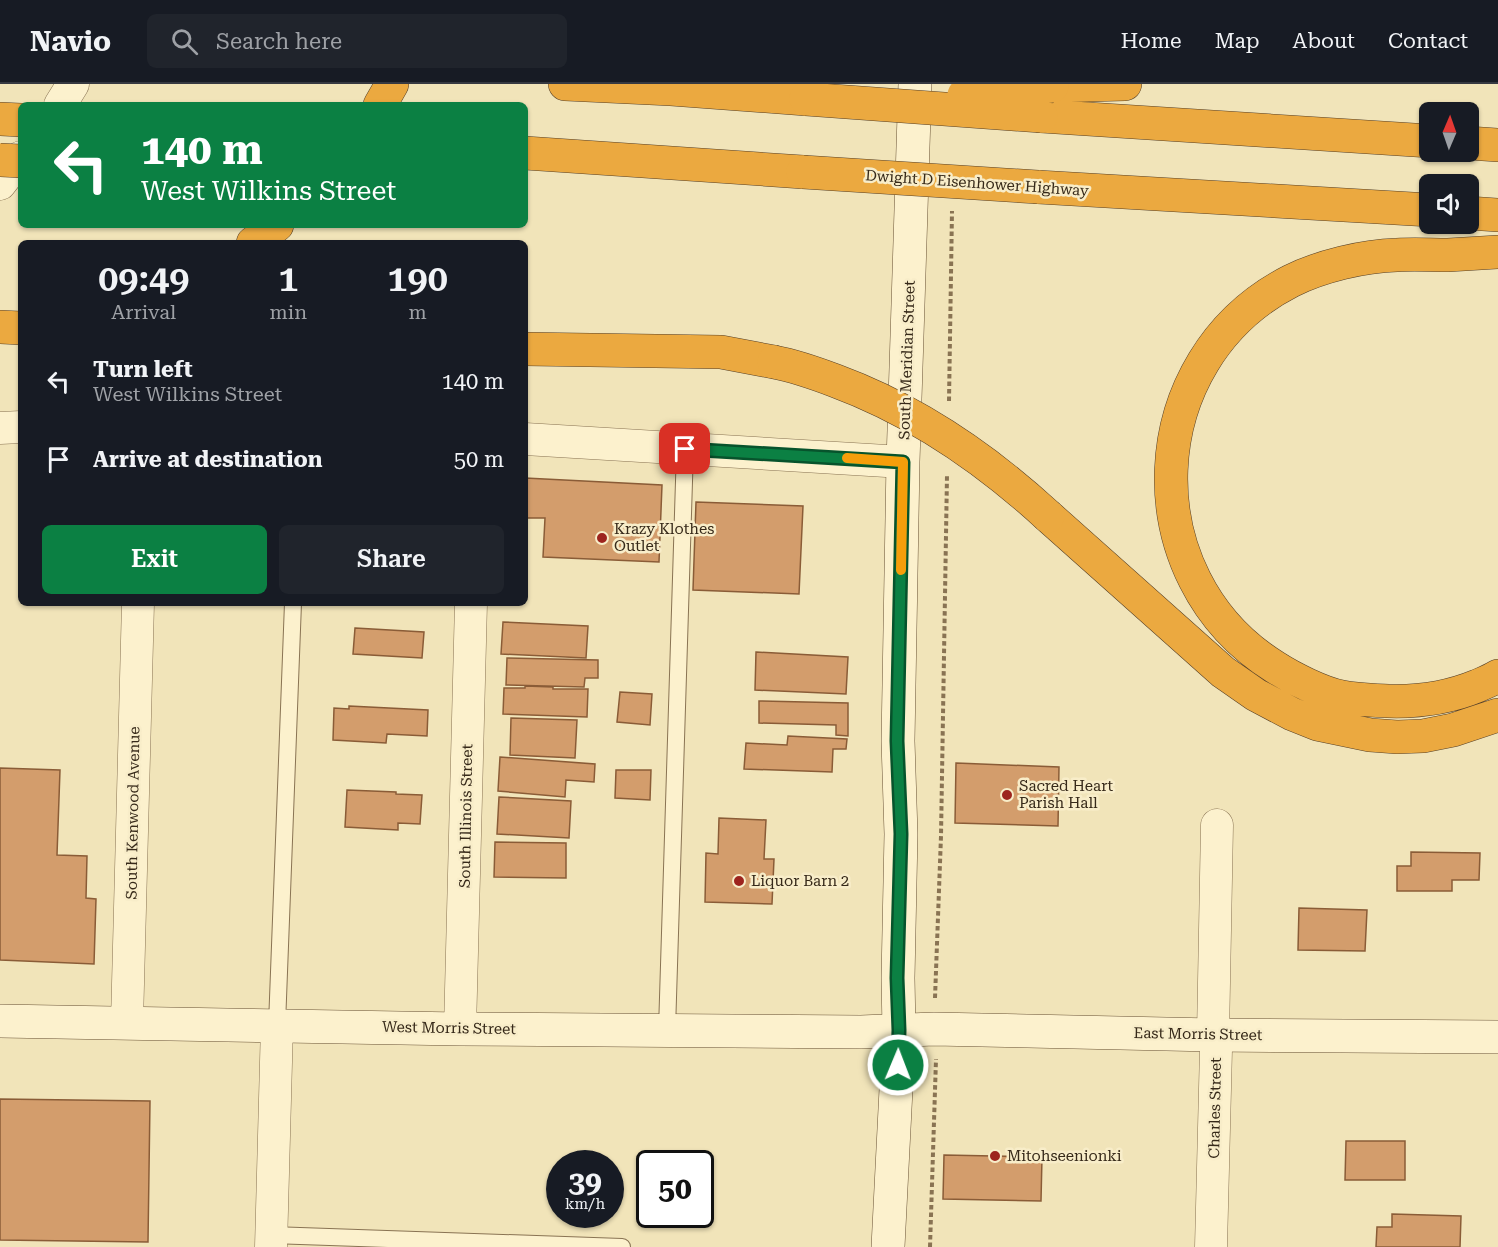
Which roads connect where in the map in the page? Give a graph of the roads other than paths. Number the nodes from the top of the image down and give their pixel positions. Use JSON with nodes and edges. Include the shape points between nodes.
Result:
{"nodes":[{"id":1,"x":73,"y":84,"type":"edge"},
{"id":2,"x":392,"y":84,"type":"edge"},
{"id":3,"x":566,"y":84,"type":"edge"},
{"id":4,"x":915,"y":84,"type":"edge"},
{"id":5,"x":1125,"y":84,"type":"edge"},
{"id":6,"x":659,"y":87,"type":"edge"},
{"id":7,"x":1046,"y":101,"type":"junction"},
{"id":8,"x":62,"y":102,"type":"edge"},
{"id":9,"x":382,"y":102,"type":"edge"},
{"id":10,"x":0,"y":119,"type":"edge"},
{"id":11,"x":18,"y":120,"type":"edge"},
{"id":12,"x":1419,"y":140,"type":"edge"},
{"id":13,"x":1479,"y":144,"type":"edge"},
{"id":14,"x":1498,"y":145,"type":"edge"},
{"id":15,"x":528,"y":153,"type":"edge"},
{"id":16,"x":18,"y":159,"type":"edge"},
{"id":17,"x":0,"y":160,"type":"edge"},
{"id":18,"x":18,"y":163,"type":"edge"},
{"id":19,"x":0,"y":184,"type":"edge"},
{"id":20,"x":1419,"y":209,"type":"edge"},
{"id":21,"x":1479,"y":214,"type":"edge"},
{"id":22,"x":1498,"y":215,"type":"edge"},
{"id":23,"x":273,"y":228,"type":"edge"},
{"id":24,"x":257,"y":240,"type":"edge"},
{"id":25,"x":1498,"y":252,"type":"edge"},
{"id":26,"x":0,"y":327,"type":"edge"},
{"id":27,"x":18,"y":328,"type":"edge"},
{"id":28,"x":528,"y":349,"type":"edge"},
{"id":29,"x":18,"y":427,"type":"edge"},
{"id":30,"x":0,"y":428,"type":"edge"},
{"id":31,"x":528,"y":439,"type":"edge"},
{"id":32,"x":685,"y":449,"type":"junction"},
{"id":33,"x":903,"y":462,"type":"junction"},
{"id":34,"x":138,"y":606,"type":"edge"},
{"id":35,"x":292,"y":606,"type":"edge"},
{"id":36,"x":471,"y":606,"type":"edge"},
{"id":37,"x":1498,"y":676,"type":"edge"},
{"id":38,"x":1498,"y":715,"type":"edge"},
{"id":39,"x":1217,"y":825,"type":"dead end"},
{"id":40,"x":0,"y":1021,"type":"edge"},
{"id":41,"x":128,"y":1023,"type":"junction"},
{"id":42,"x":277,"y":1025,"type":"junction"},
{"id":43,"x":460,"y":1029,"type":"junction"},
{"id":44,"x":667,"y":1030,"type":"junction"},
{"id":45,"x":899,"y":1030,"type":"junction"},
{"id":46,"x":1213,"y":1035,"type":"junction"},
{"id":47,"x":1498,"y":1037,"type":"edge"},
{"id":48,"x":271,"y":1241,"type":"edge"},
{"id":49,"x":622,"y":1247,"type":"edge"},
{"id":50,"x":888,"y":1247,"type":"edge"},
{"id":51,"x":1211,"y":1247,"type":"edge"}],
"edges":[{"from":1,"to":8,"type":"street"},
{"from":2,"to":9,"type":"highway"},
{"from":3,"to":6,"type":"highway"},
{"from":4,"to":33,"type":"main road","name":"South Meridian Street"},
{"from":5,"to":7,"type":"highway"},
{"from":6,"to":7,"type":"highway","bridge":true,"via":[[869,104]]},
{"from":7,"to":12,"type":"highway"},
{"from":10,"to":11,"type":"highway"},
{"from":13,"to":14,"type":"highway"},
{"from":15,"to":20,"type":"highway","name":"Dwight D Eisenhower Highway","bridge":true},
{"from":16,"to":17,"type":"highway","bridge":true},
{"from":18,"to":19,"type":"street"},
{"from":21,"to":22,"type":"highway"},
{"from":23,"to":24,"type":"highway"},
{"from":25,"to":37,"type":"highway","via":[[1395,255],[1342,263],[1291,281],[1268,295],[1236,320],[1202,363],[1180,412],[1171,474],[1177,533],[1190,571],[1227,628],[1256,656],[1291,677],[1341,697],[1368,700],[1408,702],[1452,695]]},
{"from":26,"to":27,"type":"highway"},
{"from":28,"to":38,"type":"highway","bridge":true,"via":[[712,352],[804,369],[884,401],[971,452],[1016,486],[1222,672],[1292,714],[1317,724],[1397,737],[1453,730]]},
{"from":29,"to":30,"type":"street"},
{"from":31,"to":32,"type":"street"},
{"from":32,"to":33,"type":"street"},
{"from":32,"to":44,"type":"lane"},
{"from":33,"to":45,"type":"main road","name":"South Meridian Street","via":[[897,741],[901,834]]},
{"from":34,"to":41,"type":"street","name":"South Kenwood Avenue"},
{"from":35,"to":42,"type":"lane"},
{"from":36,"to":43,"type":"street","name":"South Illinois Street"},
{"from":39,"to":46,"type":"street","name":"Charles Street"},
{"from":40,"to":41,"type":"main road","name":"West Morris Street"},
{"from":41,"to":42,"type":"main road","name":"West Morris Street"},
{"from":42,"to":43,"type":"main road","name":"West Morris Street"},
{"from":42,"to":48,"type":"street"},
{"from":43,"to":44,"type":"main road","name":"West Morris Street"},
{"from":44,"to":45,"type":"main road","name":"West Morris Street"},
{"from":45,"to":46,"type":"main road","name":"East Morris Street"},
{"from":45,"to":50,"type":"main road","name":"South Meridian Street"},
{"from":46,"to":47,"type":"main road","name":"East Morris Street"},
{"from":46,"to":51,"type":"street","name":"Charles Street","via":[[1216,1049]]},
{"from":48,"to":49,"type":"lane"}]}
